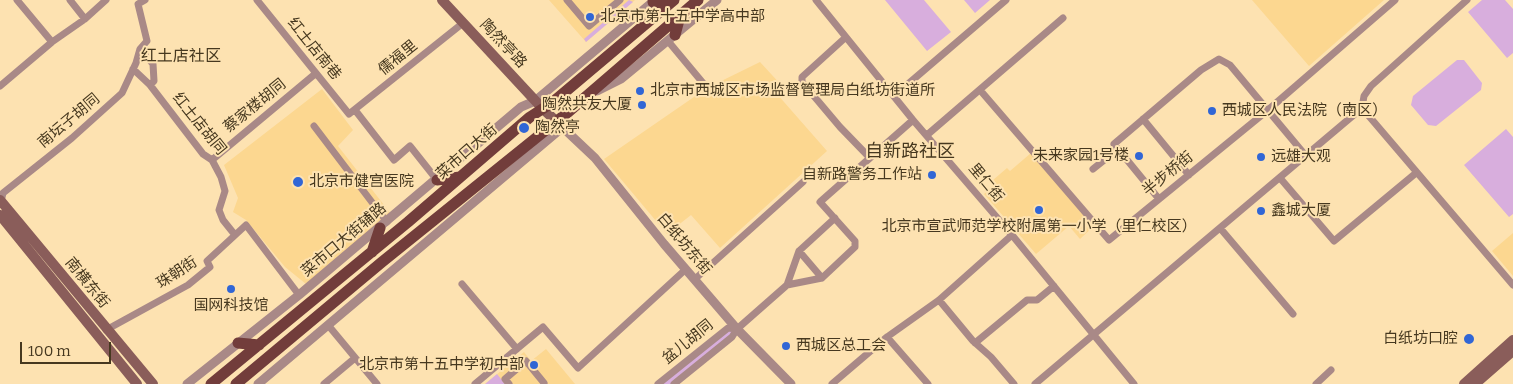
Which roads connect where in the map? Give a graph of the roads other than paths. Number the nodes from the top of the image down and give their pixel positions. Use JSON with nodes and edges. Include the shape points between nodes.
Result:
{"nodes":[{"id":1,"x":17,"y":0,"type":"edge"},
{"id":2,"x":70,"y":0,"type":"edge"},
{"id":3,"x":106,"y":0,"type":"edge"},
{"id":4,"x":144,"y":0,"type":"edge"},
{"id":5,"x":257,"y":0,"type":"edge"},
{"id":6,"x":442,"y":0,"type":"edge"},
{"id":7,"x":567,"y":0,"type":"edge"},
{"id":8,"x":620,"y":0,"type":"edge"},
{"id":9,"x":674,"y":0,"type":"edge"},
{"id":10,"x":698,"y":0,"type":"edge"},
{"id":11,"x":716,"y":0,"type":"edge"},
{"id":12,"x":1006,"y":0,"type":"edge"},
{"id":13,"x":1395,"y":0,"type":"edge"},
{"id":14,"x":1467,"y":0,"type":"edge"},
{"id":15,"x":818,"y":1,"type":"edge"},
{"id":16,"x":651,"y":2,"type":"edge"},
{"id":17,"x":680,"y":16,"type":"junction"},
{"id":18,"x":1063,"y":18,"type":"dead end"},
{"id":19,"x":85,"y":19,"type":"junction"},
{"id":20,"x":463,"y":23,"type":"junction"},
{"id":21,"x":846,"y":37,"type":"junction"},
{"id":22,"x":671,"y":38,"type":"junction"},
{"id":23,"x":52,"y":42,"type":"junction"},
{"id":24,"x":140,"y":49,"type":"junction"},
{"id":25,"x":134,"y":69,"type":"junction"},
{"id":26,"x":315,"y":74,"type":"junction"},
{"id":27,"x":703,"y":83,"type":"dead end"},
{"id":28,"x":150,"y":85,"type":"junction"},
{"id":29,"x":0,"y":86,"type":"edge"},
{"id":30,"x":980,"y":90,"type":"junction"},
{"id":31,"x":588,"y":96,"type":"junction"},
{"id":32,"x":894,"y":96,"type":"junction"},
{"id":33,"x":539,"y":105,"type":"junction"},
{"id":34,"x":1362,"y":108,"type":"junction"},
{"id":35,"x":1268,"y":110,"type":"junction"},
{"id":36,"x":352,"y":112,"type":"junction"},
{"id":37,"x":1143,"y":119,"type":"junction"},
{"id":38,"x":913,"y":120,"type":"junction"},
{"id":39,"x":560,"y":124,"type":"junction"},
{"id":40,"x":314,"y":126,"type":"dead end"},
{"id":41,"x":927,"y":135,"type":"junction"},
{"id":42,"x":1118,"y":149,"type":"junction"},
{"id":43,"x":1306,"y":156,"type":"junction"},
{"id":44,"x":870,"y":158,"type":"junction"},
{"id":45,"x":212,"y":160,"type":"junction"},
{"id":46,"x":1093,"y":169,"type":"dead end"},
{"id":47,"x":1416,"y":173,"type":"junction"},
{"id":48,"x":1189,"y":175,"type":"junction"},
{"id":49,"x":460,"y":177,"type":"junction"},
{"id":50,"x":1280,"y":178,"type":"junction"},
{"id":51,"x":437,"y":180,"type":"junction"},
{"id":52,"x":802,"y":182,"type":"dead end"},
{"id":53,"x":1159,"y":199,"type":"junction"},
{"id":54,"x":0,"y":203,"type":"edge"},
{"id":55,"x":0,"y":215,"type":"edge"},
{"id":56,"x":835,"y":218,"type":"junction"},
{"id":57,"x":383,"y":225,"type":"junction"},
{"id":58,"x":1220,"y":228,"type":"junction"},
{"id":59,"x":235,"y":235,"type":"junction"},
{"id":60,"x":1012,"y":235,"type":"junction"},
{"id":61,"x":799,"y":251,"type":"junction"},
{"id":62,"x":372,"y":252,"type":"junction"},
{"id":63,"x":686,"y":269,"type":"junction"},
{"id":64,"x":822,"y":278,"type":"junction"},
{"id":65,"x":695,"y":279,"type":"junction"},
{"id":66,"x":462,"y":284,"type":"dead end"},
{"id":67,"x":787,"y":285,"type":"junction"},
{"id":68,"x":1513,"y":285,"type":"edge"},
{"id":69,"x":1054,"y":286,"type":"junction"},
{"id":70,"x":300,"y":295,"type":"junction"},
{"id":71,"x":939,"y":300,"type":"junction"},
{"id":72,"x":1293,"y":314,"type":"dead end"},
{"id":73,"x":328,"y":325,"type":"junction"},
{"id":74,"x":737,"y":329,"type":"junction"},
{"id":75,"x":106,"y":330,"type":"junction"},
{"id":76,"x":1093,"y":335,"type":"junction"},
{"id":77,"x":887,"y":337,"type":"junction"},
{"id":78,"x":1513,"y":340,"type":"edge"},
{"id":79,"x":238,"y":343,"type":"junction"},
{"id":80,"x":975,"y":343,"type":"junction"},
{"id":81,"x":258,"y":345,"type":"junction"},
{"id":82,"x":517,"y":349,"type":"junction"},
{"id":83,"x":1513,"y":351,"type":"edge"},
{"id":84,"x":355,"y":358,"type":"junction"},
{"id":85,"x":1331,"y":370,"type":"dead end"},
{"id":86,"x":1482,"y":382,"type":"edge"},
{"id":87,"x":544,"y":383,"type":"edge"},
{"id":88,"x":137,"y":384,"type":"edge"},
{"id":89,"x":152,"y":384,"type":"edge"},
{"id":90,"x":187,"y":384,"type":"edge"},
{"id":91,"x":211,"y":384,"type":"edge"},
{"id":92,"x":236,"y":384,"type":"edge"},
{"id":93,"x":258,"y":384,"type":"edge"},
{"id":94,"x":324,"y":384,"type":"edge"},
{"id":95,"x":377,"y":384,"type":"edge"},
{"id":96,"x":475,"y":384,"type":"edge"},
{"id":97,"x":509,"y":384,"type":"edge"},
{"id":98,"x":658,"y":384,"type":"edge"},
{"id":99,"x":674,"y":384,"type":"edge"},
{"id":100,"x":791,"y":384,"type":"edge"},
{"id":101,"x":832,"y":384,"type":"edge"},
{"id":102,"x":928,"y":384,"type":"edge"},
{"id":103,"x":1014,"y":384,"type":"edge"},
{"id":104,"x":1035,"y":384,"type":"edge"},
{"id":105,"x":1134,"y":384,"type":"edge"},
{"id":106,"x":1316,"y":384,"type":"edge"},
{"id":107,"x":1464,"y":384,"type":"edge"}],
"edges":[{"from":1,"to":23,"type":"street"},
{"from":2,"to":19,"type":"street"},
{"from":3,"to":19,"type":"street"},
{"from":4,"to":24,"type":"street","via":[[138,4],[147,41]]},
{"from":5,"to":26,"type":"street","name":"红土店南巷"},
{"from":6,"to":20,"type":"main road","name":"陶然亭路"},
{"from":7,"to":8,"type":"street","via":[[589,26]]},
{"from":9,"to":16,"type":"main road"},
{"from":9,"to":33,"type":"main road","name":"菜市口大街","via":[[553,102]]},
{"from":10,"to":17,"type":"main road","name":"菜市口大街"},
{"from":11,"to":22,"type":"street"},
{"from":12,"to":32,"type":"street"},
{"from":13,"to":35,"type":"street","name":"半步桥街"},
{"from":14,"to":34,"type":"street","via":[[1371,86],[1364,96]]},
{"from":15,"to":21,"type":"street","name":"里仁街"},
{"from":16,"to":33,"type":"street","name":"菜市口大街辅路"},
{"from":17,"to":22,"type":"main road"},
{"from":17,"to":31,"type":"main road","name":"菜市口大街"},
{"from":18,"to":30,"type":"street"},
{"from":19,"to":23,"type":"street"},
{"from":20,"to":33,"type":"main road","name":"陶然亭路"},
{"from":20,"to":36,"type":"street","name":"儒福里"},
{"from":21,"to":32,"type":"street","name":"里仁街"},
{"from":21,"to":44,"type":"street","via":[[802,80]]},
{"from":22,"to":27,"type":"street"},
{"from":22,"to":31,"type":"street","via":[[621,79]]},
{"from":23,"to":29,"type":"street"},
{"from":24,"to":25,"type":"street","name":"南坛子胡同"},
{"from":24,"to":28,"type":"street","via":[[153,64],[154,81]]},
{"from":25,"to":28,"type":"street","name":"红土店胡同"},
{"from":25,"to":54,"type":"street","name":"南坛子胡同","via":[[122,93],[3,193]]},
{"from":26,"to":36,"type":"street","name":"红土店南巷"},
{"from":26,"to":45,"type":"street","name":"蔡家楼胡同"},
{"from":28,"to":45,"type":"street","name":"红土店胡同","via":[[203,154]]},
{"from":30,"to":41,"type":"street"},
{"from":30,"to":53,"type":"street","name":"半步桥街","via":[[1109,240]]},
{"from":31,"to":39,"type":"main road","name":"菜市口大街"},
{"from":32,"to":38,"type":"street","name":"里仁街"},
{"from":33,"to":39,"type":"main road","name":"陶然亭路"},
{"from":33,"to":49,"type":"main road","name":"菜市口大街","via":[[530,117]]},
{"from":33,"to":51,"type":"street","name":"菜市口大街辅路","via":[[522,107]]},
{"from":34,"to":43,"type":"street"},
{"from":34,"to":47,"type":"street"},
{"from":35,"to":37,"type":"street","via":[[1230,65],[1219,59]]},
{"from":35,"to":43,"type":"street"},
{"from":35,"to":48,"type":"street","name":"半步桥街"},
{"from":36,"to":51,"type":"street","name":"红土店南巷","via":[[394,160],[410,146]]},
{"from":37,"to":42,"type":"street","via":[[1114,144]]},
{"from":37,"to":48,"type":"street"},
{"from":38,"to":41,"type":"street","name":"里仁街"},
{"from":38,"to":44,"type":"street"},
{"from":39,"to":63,"type":"street","name":"白纸坊东街","via":[[595,158]]},
{"from":39,"to":73,"type":"street"},
{"from":39,"to":92,"type":"main road","name":"菜市口大街","via":[[382,262]]},
{"from":40,"to":57,"type":"street"},
{"from":41,"to":60,"type":"street","name":"里仁街"},
{"from":42,"to":46,"type":"street"},
{"from":42,"to":53,"type":"street"},
{"from":43,"to":50,"type":"street"},
{"from":44,"to":56,"type":"street","via":[[820,202]]},
{"from":45,"to":59,"type":"street","name":"红土店胡同","via":[[225,191],[219,210]]},
{"from":47,"to":50,"type":"street","via":[[1334,241]]},
{"from":47,"to":68,"type":"street"},
{"from":48,"to":53,"type":"street","name":"半步桥街"},
{"from":49,"to":51,"type":"main road"},
{"from":49,"to":62,"type":"main road","name":"菜市口大街"},
{"from":50,"to":58,"type":"street"},
{"from":51,"to":57,"type":"street","name":"菜市口大街辅路"},
{"from":52,"to":65,"type":"street"},
{"from":54,"to":75,"type":"main road","name":"南横东街"},
{"from":55,"to":88,"type":"main road","name":"南横东街"},
{"from":56,"to":61,"type":"street"},
{"from":56,"to":64,"type":"street","via":[[856,244]]},
{"from":57,"to":62,"type":"main road"},
{"from":57,"to":70,"type":"street","name":"菜市口大街辅路"},
{"from":58,"to":72,"type":"street"},
{"from":58,"to":76,"type":"street"},
{"from":59,"to":70,"type":"street","via":[[246,225]]},
{"from":59,"to":75,"type":"street","name":"珠朝街","via":[[206,261],[210,267],[188,285]]},
{"from":60,"to":69,"type":"street","name":"里仁街"},
{"from":60,"to":71,"type":"street"},
{"from":61,"to":64,"type":"street"},
{"from":61,"to":67,"type":"street"},
{"from":62,"to":81,"type":"main road","name":"菜市口大街"},
{"from":63,"to":65,"type":"street","name":"白纸坊东街"},
{"from":63,"to":82,"type":"street","via":[[578,368],[543,328]]},
{"from":64,"to":67,"type":"street"},
{"from":65,"to":74,"type":"street","name":"白纸坊东街"},
{"from":66,"to":82,"type":"street"},
{"from":67,"to":74,"type":"street","name":"盆儿胡同"},
{"from":69,"to":76,"type":"street","name":"里仁街"},
{"from":69,"to":80,"type":"street","via":[[1037,300],[1027,300]]},
{"from":70,"to":79,"type":"street","name":"菜市口大街辅路"},
{"from":71,"to":77,"type":"street"},
{"from":71,"to":80,"type":"street"},
{"from":73,"to":84,"type":"street"},
{"from":73,"to":93,"type":"street"},
{"from":74,"to":98,"type":"street","name":"盆儿胡同","via":[[728,328]]},
{"from":74,"to":99,"type":"street","name":"盆儿胡同","via":[[732,337]]},
{"from":74,"to":100,"type":"street","name":"白纸坊东街"},
{"from":75,"to":89,"type":"main road","name":"南横东街"},
{"from":76,"to":104,"type":"street"},
{"from":76,"to":105,"type":"street","name":"里仁街"},
{"from":77,"to":101,"type":"street"},
{"from":77,"to":102,"type":"street"},
{"from":78,"to":107,"type":"main road"},
{"from":79,"to":81,"type":"main road"},
{"from":79,"to":90,"type":"street","name":"菜市口大街辅路"},
{"from":80,"to":103,"type":"street"},
{"from":81,"to":91,"type":"main road","name":"菜市口大街"},
{"from":82,"to":96,"type":"street"},
{"from":83,"to":86,"type":"main road"},
{"from":84,"to":94,"type":"street"},
{"from":84,"to":95,"type":"street"},
{"from":85,"to":106,"type":"street"},
{"from":87,"to":97,"type":"street","via":[[526,361],[505,379]]}]}
